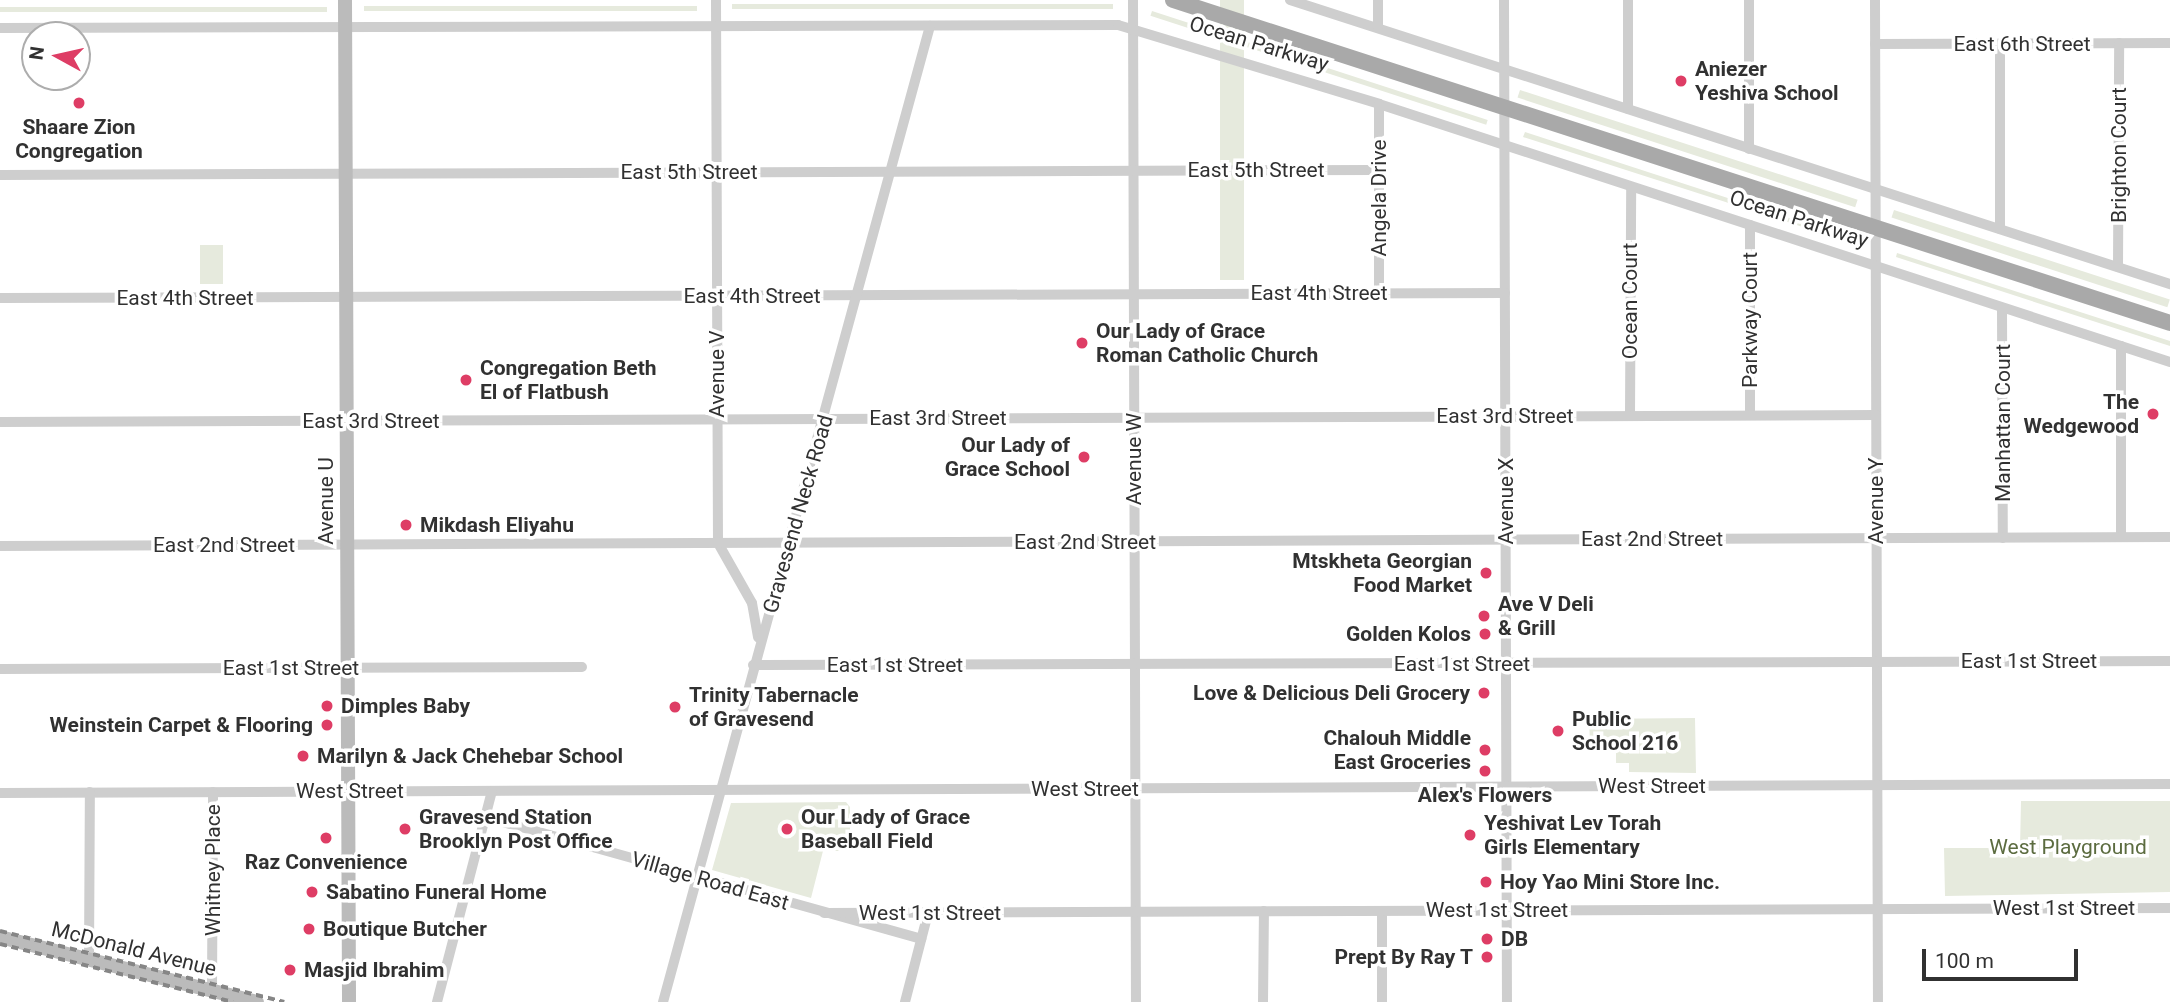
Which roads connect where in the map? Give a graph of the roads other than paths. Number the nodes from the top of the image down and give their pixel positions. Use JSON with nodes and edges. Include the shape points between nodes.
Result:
{"nodes":[{"id":1,"x":345,"y":0,"type":"edge"},
{"id":2,"x":716,"y":0,"type":"edge"},
{"id":3,"x":1133,"y":0,"type":"edge"},
{"id":4,"x":1173,"y":0,"type":"edge"},
{"id":5,"x":1290,"y":0,"type":"edge"},
{"id":6,"x":1378,"y":0,"type":"edge"},
{"id":7,"x":1504,"y":0,"type":"edge"},
{"id":8,"x":1628,"y":0,"type":"edge"},
{"id":9,"x":1749,"y":0,"type":"edge"},
{"id":10,"x":1875,"y":0,"type":"edge"},
{"id":11,"x":716,"y":26,"type":"junction"},
{"id":12,"x":929,"y":26,"type":"junction"},
{"id":13,"x":345,"y":27,"type":"junction"},
{"id":14,"x":1133,"y":27,"type":"junction"},
{"id":15,"x":1378,"y":27,"type":"junction"},
{"id":16,"x":0,"y":28,"type":"edge"},
{"id":17,"x":2119,"y":43,"type":"junction"},
{"id":18,"x":2170,"y":43,"type":"edge"},
{"id":19,"x":1875,"y":44,"type":"junction"},
{"id":20,"x":2000,"y":44,"type":"junction"},
{"id":21,"x":1504,"y":69,"type":"junction"},
{"id":22,"x":1379,"y":104,"type":"junction"},
{"id":23,"x":1504,"y":107,"type":"junction"},
{"id":24,"x":1628,"y":109,"type":"junction"},
{"id":25,"x":1504,"y":146,"type":"junction"},
{"id":26,"x":1749,"y":149,"type":"junction"},
{"id":27,"x":1378,"y":170,"type":"junction"},
{"id":28,"x":1133,"y":171,"type":"junction"},
{"id":29,"x":716,"y":172,"type":"junction"},
{"id":30,"x":891,"y":172,"type":"junction"},
{"id":31,"x":346,"y":174,"type":"junction"},
{"id":32,"x":0,"y":175,"type":"edge"},
{"id":33,"x":1631,"y":187,"type":"junction"},
{"id":34,"x":1875,"y":189,"type":"junction"},
{"id":35,"x":1750,"y":225,"type":"junction"},
{"id":36,"x":1875,"y":228,"type":"junction"},
{"id":37,"x":2000,"y":229,"type":"junction"},
{"id":38,"x":1876,"y":266,"type":"junction"},
{"id":39,"x":2118,"y":267,"type":"junction"},
{"id":40,"x":2170,"y":284,"type":"edge"},
{"id":41,"x":1379,"y":293,"type":"junction"},
{"id":42,"x":1505,"y":293,"type":"junction"},
{"id":43,"x":858,"y":295,"type":"junction"},
{"id":44,"x":1134,"y":295,"type":"junction"},
{"id":45,"x":716,"y":296,"type":"junction"},
{"id":46,"x":346,"y":297,"type":"junction"},
{"id":47,"x":0,"y":298,"type":"edge"},
{"id":48,"x":2002,"y":308,"type":"junction"},
{"id":49,"x":2170,"y":323,"type":"edge"},
{"id":50,"x":2121,"y":346,"type":"junction"},
{"id":51,"x":2170,"y":362,"type":"edge"},
{"id":52,"x":1630,"y":415,"type":"junction"},
{"id":53,"x":1750,"y":415,"type":"junction"},
{"id":54,"x":1876,"y":415,"type":"junction"},
{"id":55,"x":1505,"y":416,"type":"junction"},
{"id":56,"x":1134,"y":417,"type":"junction"},
{"id":57,"x":825,"y":418,"type":"junction"},
{"id":58,"x":717,"y":419,"type":"junction"},
{"id":59,"x":347,"y":421,"type":"junction"},
{"id":60,"x":0,"y":422,"type":"edge"},
{"id":61,"x":2121,"y":537,"type":"junction"},
{"id":62,"x":2170,"y":537,"type":"edge"},
{"id":63,"x":1877,"y":538,"type":"junction"},
{"id":64,"x":2003,"y":538,"type":"junction"},
{"id":65,"x":1506,"y":540,"type":"junction"},
{"id":66,"x":1135,"y":541,"type":"junction"},
{"id":67,"x":718,"y":543,"type":"junction"},
{"id":68,"x":789,"y":543,"type":"junction"},
{"id":69,"x":347,"y":544,"type":"junction"},
{"id":70,"x":0,"y":545,"type":"edge"},
{"id":71,"x":757,"y":654,"type":"junction"},
{"id":72,"x":2170,"y":661,"type":"edge"},
{"id":73,"x":1877,"y":662,"type":"junction"},
{"id":74,"x":1506,"y":664,"type":"junction"},
{"id":75,"x":1135,"y":665,"type":"junction"},
{"id":76,"x":753,"y":666,"type":"junction"},
{"id":77,"x":582,"y":667,"type":"dead end"},
{"id":78,"x":348,"y":668,"type":"junction"},
{"id":79,"x":0,"y":669,"type":"edge"},
{"id":80,"x":2170,"y":784,"type":"edge"},
{"id":81,"x":1877,"y":785,"type":"junction"},
{"id":82,"x":1507,"y":786,"type":"junction"},
{"id":83,"x":1136,"y":788,"type":"junction"},
{"id":84,"x":720,"y":790,"type":"junction"},
{"id":85,"x":492,"y":791,"type":"junction"},
{"id":86,"x":90,"y":792,"type":"junction"},
{"id":87,"x":214,"y":792,"type":"junction"},
{"id":88,"x":348,"y":792,"type":"junction"},
{"id":89,"x":0,"y":793,"type":"edge"},
{"id":90,"x":485,"y":817,"type":"junction"},
{"id":91,"x":696,"y":878,"type":"junction"},
{"id":92,"x":2170,"y":908,"type":"edge"},
{"id":93,"x":1878,"y":909,"type":"junction"},
{"id":94,"x":1264,"y":911,"type":"junction"},
{"id":95,"x":1382,"y":911,"type":"junction"},
{"id":96,"x":1507,"y":911,"type":"junction"},
{"id":97,"x":1136,"y":912,"type":"junction"},
{"id":98,"x":824,"y":913,"type":"junction"},
{"id":99,"x":928,"y":913,"type":"junction"},
{"id":100,"x":0,"y":937,"type":"edge"},
{"id":101,"x":921,"y":939,"type":"junction"},
{"id":102,"x":89,"y":960,"type":"junction"},
{"id":103,"x":212,"y":991,"type":"junction"},
{"id":104,"x":257,"y":1002,"type":"edge"},
{"id":105,"x":349,"y":1002,"type":"edge"},
{"id":106,"x":437,"y":1002,"type":"edge"},
{"id":107,"x":663,"y":1002,"type":"edge"},
{"id":108,"x":905,"y":1002,"type":"edge"},
{"id":109,"x":1136,"y":1002,"type":"edge"},
{"id":110,"x":1263,"y":1002,"type":"edge"},
{"id":111,"x":1382,"y":1002,"type":"edge"},
{"id":112,"x":1507,"y":1002,"type":"edge"},
{"id":113,"x":1878,"y":1002,"type":"edge"}],
"edges":[{"from":1,"to":13,"type":"main road","name":"Avenue U"},
{"from":2,"to":11,"type":"street","name":"Avenue V"},
{"from":3,"to":14,"type":"street","name":"Avenue W"},
{"from":4,"to":23,"type":"main road","name":"Ocean Parkway"},
{"from":5,"to":15,"type":"street"},
{"from":6,"to":15,"type":"street"},
{"from":7,"to":21,"type":"street","name":"Avenue X"},
{"from":8,"to":24,"type":"street"},
{"from":9,"to":26,"type":"street"},
{"from":10,"to":19,"type":"street","name":"Avenue Y"},
{"from":11,"to":12,"type":"street","name":"Ocean Parkway"},
{"from":11,"to":13,"type":"street","name":"Ocean Parkway"},
{"from":11,"to":29,"type":"street","name":"Avenue V"},
{"from":12,"to":14,"type":"street","name":"Ocean Parkway"},
{"from":12,"to":30,"type":"street","name":"Gravesend Neck Road"},
{"from":13,"to":16,"type":"street","name":"Ocean Parkway"},
{"from":13,"to":31,"type":"main road","name":"Avenue U"},
{"from":14,"to":22,"type":"street","name":"Ocean Parkway"},
{"from":14,"to":28,"type":"street","name":"Avenue W"},
{"from":15,"to":21,"type":"street"},
{"from":17,"to":18,"type":"street","name":"East 6th Street"},
{"from":17,"to":20,"type":"street","name":"East 6th Street"},
{"from":17,"to":39,"type":"street","name":"Brighton Court"},
{"from":19,"to":20,"type":"street","name":"East 6th Street"},
{"from":19,"to":34,"type":"street","name":"Avenue Y"},
{"from":20,"to":37,"type":"street"},
{"from":21,"to":23,"type":"street","name":"Avenue X"},
{"from":21,"to":24,"type":"street"},
{"from":22,"to":25,"type":"street","name":"Ocean Parkway"},
{"from":22,"to":27,"type":"street","name":"Angela Drive"},
{"from":23,"to":25,"type":"street","name":"Avenue X"},
{"from":23,"to":36,"type":"main road","name":"Ocean Parkway"},
{"from":24,"to":26,"type":"street"},
{"from":25,"to":33,"type":"street","name":"Ocean Parkway"},
{"from":25,"to":42,"type":"street","name":"Avenue X"},
{"from":26,"to":34,"type":"street"},
{"from":27,"to":28,"type":"street","name":"East 5th Street"},
{"from":27,"to":41,"type":"street","name":"Angela Drive"},
{"from":28,"to":30,"type":"street","name":"East 5th Street"},
{"from":28,"to":44,"type":"street","name":"Avenue W"},
{"from":29,"to":30,"type":"street","name":"East 5th Street"},
{"from":29,"to":31,"type":"street","name":"East 5th Street"},
{"from":29,"to":45,"type":"street","name":"Avenue V"},
{"from":30,"to":43,"type":"street","name":"Gravesend Neck Road"},
{"from":31,"to":32,"type":"street","name":"East 5th Street"},
{"from":31,"to":46,"type":"main road","name":"Avenue U"},
{"from":33,"to":35,"type":"street","name":"Ocean Parkway"},
{"from":33,"to":52,"type":"street","name":"Ocean Court"},
{"from":34,"to":36,"type":"street","name":"Avenue Y"},
{"from":34,"to":37,"type":"street"},
{"from":35,"to":38,"type":"street","name":"Ocean Parkway"},
{"from":35,"to":53,"type":"street","name":"Parkway Court"},
{"from":36,"to":38,"type":"street","name":"Avenue Y"},
{"from":36,"to":49,"type":"main road","name":"Ocean Parkway"},
{"from":37,"to":39,"type":"street"},
{"from":38,"to":48,"type":"street","name":"Ocean Parkway"},
{"from":38,"to":54,"type":"street","name":"Avenue Y"},
{"from":39,"to":40,"type":"street"},
{"from":41,"to":42,"type":"street","name":"East 4th Street"},
{"from":41,"to":44,"type":"street","name":"East 4th Street"},
{"from":42,"to":55,"type":"street","name":"Avenue X"},
{"from":43,"to":44,"type":"street","name":"East 4th Street"},
{"from":43,"to":45,"type":"street","name":"East 4th Street"},
{"from":43,"to":57,"type":"street","name":"Gravesend Neck Road"},
{"from":44,"to":56,"type":"street","name":"Avenue W"},
{"from":45,"to":46,"type":"street","name":"East 4th Street"},
{"from":45,"to":58,"type":"street","name":"Avenue V"},
{"from":46,"to":47,"type":"street","name":"East 4th Street"},
{"from":46,"to":59,"type":"main road","name":"Avenue U"},
{"from":48,"to":50,"type":"street","name":"Ocean Parkway"},
{"from":48,"to":64,"type":"street","name":"Manhattan Court"},
{"from":50,"to":51,"type":"street","name":"Ocean Parkway"},
{"from":50,"to":61,"type":"street"},
{"from":52,"to":53,"type":"street","name":"East 3rd Street"},
{"from":52,"to":55,"type":"street","name":"East 3rd Street"},
{"from":53,"to":54,"type":"street","name":"East 3rd Street"},
{"from":54,"to":63,"type":"street","name":"Avenue Y"},
{"from":55,"to":56,"type":"street","name":"East 3rd Street"},
{"from":55,"to":65,"type":"street","name":"Avenue X"},
{"from":56,"to":57,"type":"street","name":"East 3rd Street"},
{"from":56,"to":66,"type":"street","name":"Avenue W"},
{"from":57,"to":58,"type":"street","name":"East 3rd Street"},
{"from":57,"to":68,"type":"street","name":"Gravesend Neck Road"},
{"from":58,"to":59,"type":"street","name":"East 3rd Street"},
{"from":58,"to":67,"type":"street","name":"Avenue V"},
{"from":59,"to":60,"type":"street","name":"East 3rd Street"},
{"from":59,"to":69,"type":"main road","name":"Avenue U"},
{"from":61,"to":62,"type":"street","name":"East 2nd Street"},
{"from":61,"to":64,"type":"street","name":"East 2nd Street"},
{"from":63,"to":64,"type":"street","name":"East 2nd Street"},
{"from":63,"to":65,"type":"street","name":"East 2nd Street"},
{"from":63,"to":73,"type":"street","name":"Avenue Y"},
{"from":65,"to":66,"type":"street","name":"East 2nd Street"},
{"from":65,"to":74,"type":"street","name":"Avenue X"},
{"from":66,"to":68,"type":"street","name":"East 2nd Street"},
{"from":66,"to":75,"type":"street","name":"Avenue W"},
{"from":67,"to":68,"type":"street","name":"East 2nd Street"},
{"from":67,"to":69,"type":"street","name":"East 2nd Street"},
{"from":67,"to":71,"type":"street","name":"Avenue V","via":[[756,614]]},
{"from":68,"to":71,"type":"street","name":"Gravesend Neck Road"},
{"from":69,"to":70,"type":"street","name":"East 2nd Street"},
{"from":69,"to":78,"type":"main road","name":"Avenue U"},
{"from":71,"to":76,"type":"street","name":"Gravesend Neck Road"},
{"from":72,"to":73,"type":"street","name":"East 1st Street"},
{"from":73,"to":74,"type":"street","name":"East 1st Street"},
{"from":73,"to":81,"type":"street","name":"Avenue Y"},
{"from":74,"to":75,"type":"street","name":"East 1st Street"},
{"from":74,"to":82,"type":"street","name":"Avenue X"},
{"from":75,"to":76,"type":"street","name":"East 1st Street"},
{"from":75,"to":83,"type":"street","name":"Avenue W"},
{"from":76,"to":84,"type":"street","name":"Gravesend Neck Road"},
{"from":77,"to":78,"type":"street","name":"East 1st Street"},
{"from":78,"to":79,"type":"street","name":"East 1st Street"},
{"from":78,"to":88,"type":"main road","name":"Avenue U"},
{"from":80,"to":81,"type":"street","name":"West Street"},
{"from":81,"to":82,"type":"street","name":"West Street"},
{"from":81,"to":93,"type":"street","name":"Avenue Y"},
{"from":82,"to":83,"type":"street","name":"West Street"},
{"from":82,"to":96,"type":"street","name":"Avenue X"},
{"from":83,"to":84,"type":"street","name":"West Street"},
{"from":83,"to":97,"type":"street","name":"Avenue W"},
{"from":84,"to":85,"type":"street","name":"West Street"},
{"from":84,"to":91,"type":"street","name":"Gravesend Neck Road"},
{"from":85,"to":88,"type":"street","name":"West Street"},
{"from":85,"to":90,"type":"street"},
{"from":86,"to":87,"type":"street","name":"West Street"},
{"from":86,"to":89,"type":"street","name":"West Street"},
{"from":86,"to":102,"type":"street"},
{"from":87,"to":88,"type":"street","name":"West Street"},
{"from":87,"to":103,"type":"street","name":"Whitney Place"},
{"from":88,"to":105,"type":"main road","name":"Avenue U"},
{"from":90,"to":91,"type":"street","name":"Village Road East"},
{"from":90,"to":106,"type":"street"},
{"from":91,"to":98,"type":"street","name":"Village Road East"},
{"from":91,"to":107,"type":"street","name":"Gravesend Neck Road"},
{"from":92,"to":93,"type":"street","name":"West 1st Street"},
{"from":93,"to":96,"type":"street","name":"West 1st Street"},
{"from":93,"to":113,"type":"street","name":"Avenue Y"},
{"from":94,"to":95,"type":"street","name":"West 1st Street"},
{"from":94,"to":97,"type":"street","name":"West 1st Street"},
{"from":94,"to":110,"type":"street"},
{"from":95,"to":96,"type":"street","name":"West 1st Street"},
{"from":95,"to":111,"type":"street"},
{"from":96,"to":112,"type":"street","name":"Avenue X"},
{"from":97,"to":99,"type":"street","name":"West 1st Street"},
{"from":97,"to":109,"type":"street","name":"Avenue W"},
{"from":98,"to":99,"type":"street","name":"West 1st Street"},
{"from":98,"to":101,"type":"street","name":"Village Road East"},
{"from":99,"to":101,"type":"street"},
{"from":100,"to":102,"type":"main road","name":"McDonald Avenue"},
{"from":101,"to":108,"type":"street"},
{"from":102,"to":103,"type":"main road","name":"McDonald Avenue"},
{"from":103,"to":104,"type":"main road","name":"McDonald Avenue"}]}
